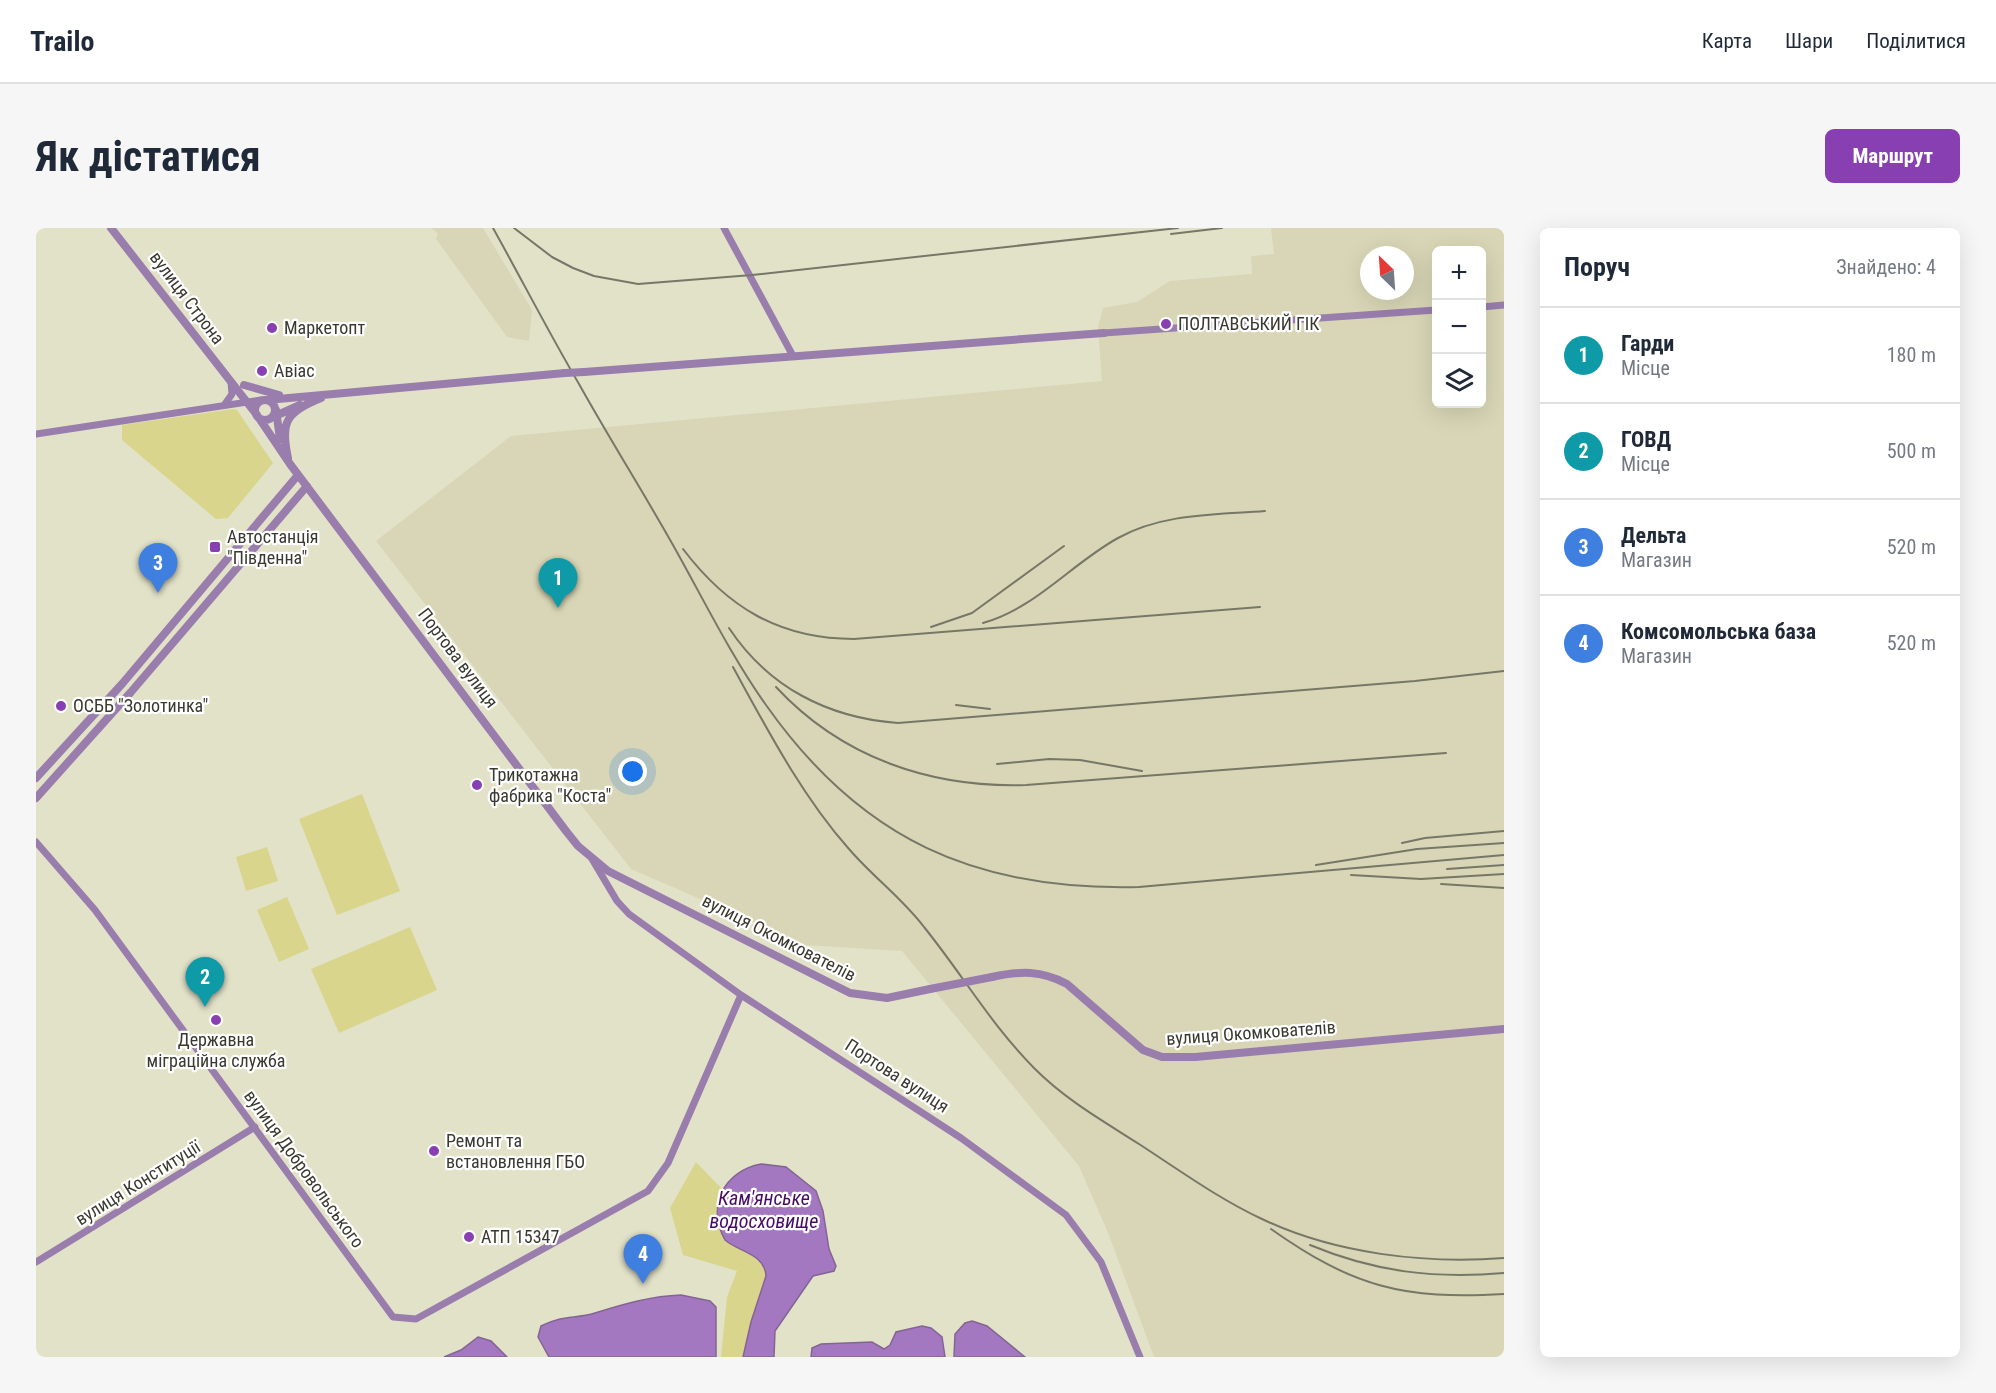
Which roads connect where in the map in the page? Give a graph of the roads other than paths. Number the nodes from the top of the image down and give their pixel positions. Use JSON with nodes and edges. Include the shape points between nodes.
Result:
{"nodes":[{"id":1,"x":111,"y":228,"type":"edge"},
{"id":2,"x":724,"y":228,"type":"edge"},
{"id":3,"x":1504,"y":305,"type":"edge"},
{"id":4,"x":1486,"y":307,"type":"edge"},
{"id":5,"x":1432,"y":310,"type":"edge"},
{"id":6,"x":1104,"y":333,"type":"joint"},
{"id":7,"x":793,"y":356,"type":"junction"},
{"id":8,"x":213,"y":360,"type":"junction"},
{"id":9,"x":231,"y":382,"type":"junction"},
{"id":10,"x":244,"y":385,"type":"junction"},
{"id":11,"x":316,"y":397,"type":"junction"},
{"id":12,"x":264,"y":400,"type":"junction"},
{"id":13,"x":246,"y":402,"type":"junction"},
{"id":14,"x":231,"y":404,"type":"junction"},
{"id":15,"x":223,"y":405,"type":"junction"},
{"id":16,"x":274,"y":414,"type":"junction"},
{"id":17,"x":257,"y":415,"type":"junction"},
{"id":18,"x":36,"y":434,"type":"edge"},
{"id":19,"x":290,"y":464,"type":"junction"},
{"id":20,"x":298,"y":475,"type":"junction"},
{"id":21,"x":307,"y":486,"type":"junction"},
{"id":22,"x":36,"y":778,"type":"edge"},
{"id":23,"x":36,"y":798,"type":"edge"},
{"id":24,"x":36,"y":842,"type":"edge"},
{"id":25,"x":592,"y":860,"type":"junction"},
{"id":26,"x":625,"y":879,"type":"joint"},
{"id":27,"x":741,"y":995,"type":"junction"},
{"id":28,"x":1504,"y":1029,"type":"edge"},
{"id":29,"x":255,"y":1127,"type":"junction"},
{"id":30,"x":36,"y":1263,"type":"edge"},
{"id":31,"x":1140,"y":1357,"type":"edge"}],
"edges":[{"from":1,"to":8,"type":"street","name":"вулиця Строна"},
{"from":2,"to":7,"type":"street"},
{"from":3,"to":4,"type":"street"},
{"from":5,"to":6,"type":"street"},
{"from":6,"to":7,"type":"street"},
{"from":7,"to":11,"type":"street","bridge":true},
{"from":8,"to":9,"type":"street"},
{"from":8,"to":10,"type":"street"},
{"from":9,"to":13,"type":"street"},
{"from":9,"to":15,"type":"street","via":[[231,399]]},
{"from":10,"to":11,"type":"street","via":[[267,394]]},
{"from":10,"to":12,"type":"street"},
{"from":11,"to":12,"type":"street"},
{"from":11,"to":16,"type":"street"},
{"from":11,"to":19,"type":"street","via":[[288,420],[283,435]]},
{"from":12,"to":13,"type":"street"},
{"from":12,"to":16,"type":"street","via":[[273,403]]},
{"from":12,"to":17,"type":"street","via":[[255,409]]},
{"from":13,"to":14,"type":"street"},
{"from":13,"to":17,"type":"street"},
{"from":14,"to":15,"type":"street"},
{"from":14,"to":17,"type":"street","via":[[241,404]]},
{"from":15,"to":18,"type":"street"},
{"from":16,"to":17,"type":"street","via":[[265,420]]},
{"from":16,"to":19,"type":"street"},
{"from":17,"to":19,"type":"street"},
{"from":19,"to":20,"type":"street","name":"Портова вулиця"},
{"from":20,"to":21,"type":"street","name":"Портова вулиця"},
{"from":20,"to":22,"type":"street","via":[[122,684]]},
{"from":21,"to":23,"type":"street"},
{"from":21,"to":25,"type":"street","name":"Портова вулиця","via":[[566,831]]},
{"from":24,"to":29,"type":"street","name":"вулиця Добровольського","via":[[95,910]]},
{"from":25,"to":26,"type":"street","name":"Портова вулиця"},
{"from":25,"to":27,"type":"street","name":"Портова вулиця","via":[[628,914]]},
{"from":26,"to":28,"type":"street","name":"вулиця Окомкователів","bridge":true,"via":[[850,993],[886,998],[992,977],[1040,972],[1067,984],[1143,1050],[1162,1057]]},
{"from":27,"to":29,"type":"street","name":"вулиця Добровольського","via":[[668,1163],[648,1191],[416,1319],[393,1317]]},
{"from":27,"to":31,"type":"street","name":"Портова вулиця","via":[[961,1138],[1066,1215],[1101,1262]]},
{"from":29,"to":30,"type":"street","name":"вулиця Конституції"}]}
